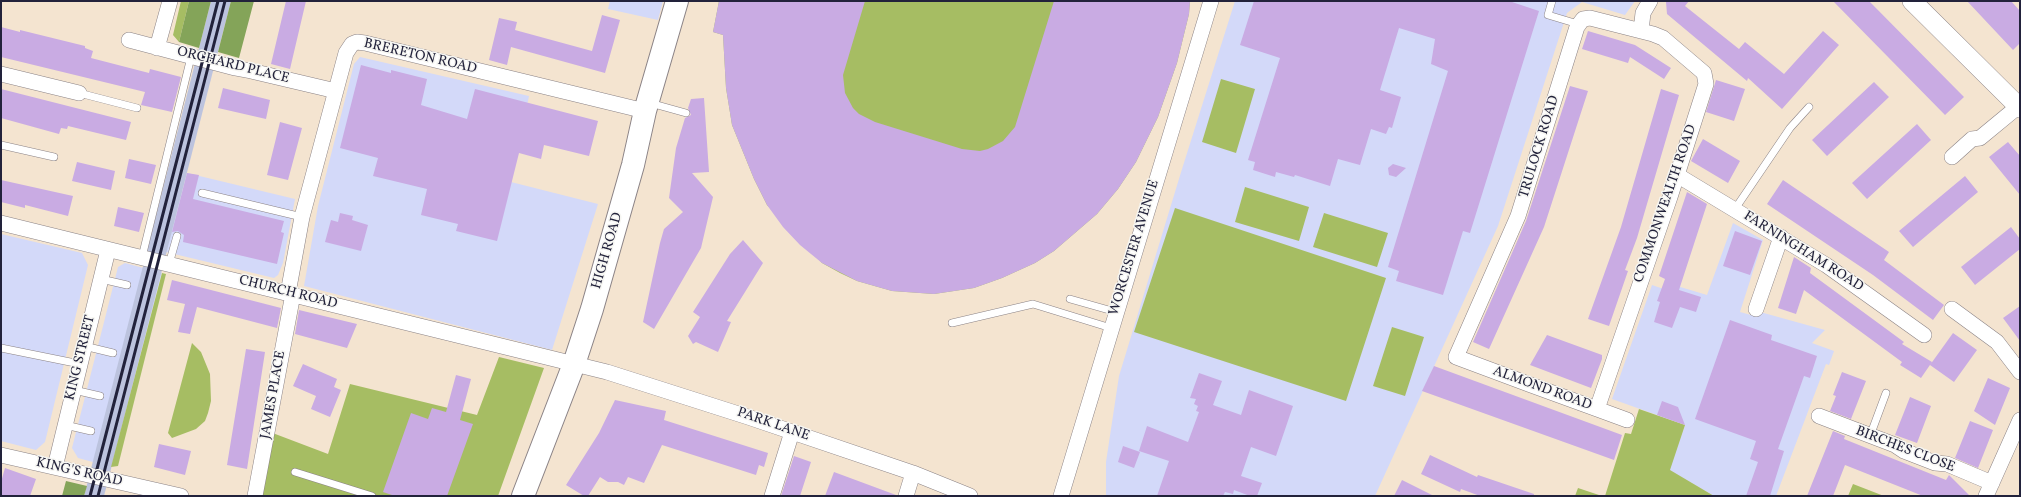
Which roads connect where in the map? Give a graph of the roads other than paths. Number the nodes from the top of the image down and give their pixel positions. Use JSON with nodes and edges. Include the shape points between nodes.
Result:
{"nodes":[{"id":1,"x":170,"y":1,"type":"edge"},
{"id":2,"x":677,"y":1,"type":"edge"},
{"id":3,"x":1212,"y":1,"type":"edge"},
{"id":4,"x":1552,"y":1,"type":"edge"},
{"id":5,"x":1650,"y":1,"type":"edge"},
{"id":6,"x":1912,"y":1,"type":"edge"},
{"id":7,"x":1578,"y":24,"type":"junction"},
{"id":8,"x":1641,"y":31,"type":"junction"},
{"id":9,"x":129,"y":40,"type":"dead end"},
{"id":10,"x":157,"y":48,"type":"junction"},
{"id":11,"x":191,"y":57,"type":"junction"},
{"id":12,"x":1,"y":74,"type":"edge"},
{"id":13,"x":336,"y":91,"type":"junction"},
{"id":14,"x":79,"y":93,"type":"joint"},
{"id":15,"x":2020,"y":106,"type":"edge"},
{"id":16,"x":647,"y":107,"type":"junction"},
{"id":17,"x":1808,"y":107,"type":"dead end"},
{"id":18,"x":137,"y":108,"type":"dead end"},
{"id":19,"x":686,"y":113,"type":"dead end"},
{"id":20,"x":1,"y":145,"type":"edge"},
{"id":21,"x":54,"y":157,"type":"dead end"},
{"id":22,"x":1952,"y":157,"type":"dead end"},
{"id":23,"x":1677,"y":175,"type":"junction"},
{"id":24,"x":202,"y":193,"type":"dead end"},
{"id":25,"x":1735,"y":209,"type":"junction"},
{"id":26,"x":302,"y":217,"type":"junction"},
{"id":27,"x":1,"y":224,"type":"edge"},
{"id":28,"x":177,"y":236,"type":"dead end"},
{"id":29,"x":1781,"y":237,"type":"junction"},
{"id":30,"x":108,"y":250,"type":"junction"},
{"id":31,"x":142,"y":257,"type":"junction"},
{"id":32,"x":169,"y":264,"type":"junction"},
{"id":33,"x":101,"y":279,"type":"junction"},
{"id":34,"x":127,"y":285,"type":"dead end"},
{"id":35,"x":290,"y":293,"type":"junction"},
{"id":36,"x":1070,"y":299,"type":"dead end"},
{"id":37,"x":1756,"y":309,"type":"dead end"},
{"id":38,"x":1952,"y":310,"type":"dead end"},
{"id":39,"x":1116,"y":312,"type":"junction"},
{"id":40,"x":952,"y":323,"type":"dead end"},
{"id":41,"x":1111,"y":328,"type":"junction"},
{"id":42,"x":1924,"y":335,"type":"dead end"},
{"id":43,"x":84,"y":346,"type":"junction"},
{"id":44,"x":1,"y":348,"type":"edge"},
{"id":45,"x":113,"y":353,"type":"dead end"},
{"id":46,"x":1456,"y":357,"type":"joint"},
{"id":47,"x":80,"y":364,"type":"junction"},
{"id":48,"x":574,"y":364,"type":"junction"},
{"id":49,"x":2020,"y":372,"type":"edge"},
{"id":50,"x":74,"y":390,"type":"junction"},
{"id":51,"x":1886,"y":394,"type":"dead end"},
{"id":52,"x":100,"y":396,"type":"dead end"},
{"id":53,"x":1597,"y":409,"type":"junction"},
{"id":54,"x":1819,"y":416,"type":"dead end"},
{"id":55,"x":1628,"y":420,"type":"dead end"},
{"id":56,"x":2020,"y":420,"type":"edge"},
{"id":57,"x":65,"y":425,"type":"junction"},
{"id":58,"x":91,"y":431,"type":"dead end"},
{"id":59,"x":792,"y":432,"type":"junction"},
{"id":60,"x":1870,"y":436,"type":"junction"},
{"id":61,"x":1,"y":455,"type":"edge"},
{"id":62,"x":54,"y":467,"type":"junction"},
{"id":63,"x":295,"y":472,"type":"dead end"},
{"id":64,"x":913,"y":473,"type":"junction"},
{"id":65,"x":1989,"y":490,"type":"edge"},
{"id":66,"x":181,"y":496,"type":"edge"},
{"id":67,"x":255,"y":496,"type":"edge"},
{"id":68,"x":372,"y":496,"type":"edge"},
{"id":69,"x":523,"y":496,"type":"edge"},
{"id":70,"x":772,"y":496,"type":"edge"},
{"id":71,"x":906,"y":496,"type":"edge"},
{"id":72,"x":970,"y":496,"type":"edge"},
{"id":73,"x":1062,"y":496,"type":"edge"}],
"edges":[{"from":1,"to":10,"type":"street"},
{"from":2,"to":16,"type":"main road","name":"HIGH ROAD"},
{"from":3,"to":39,"type":"street","name":"WORCESTER AVENUE"},
{"from":4,"to":7,"type":"lane","via":[[1548,15]]},
{"from":5,"to":8,"type":"street","via":[[1643,13]]},
{"from":6,"to":15,"type":"street"},
{"from":7,"to":8,"type":"street","via":[[1590,18]]},
{"from":7,"to":46,"type":"street","name":"TRULOCK ROAD","via":[[1518,216]]},
{"from":8,"to":23,"type":"street","name":"COMMONWEALTH ROAD","via":[[1663,38],[1704,73],[1706,78],[1705,89]]},
{"from":9,"to":10,"type":"street","name":"ORCHARD PLACE"},
{"from":10,"to":11,"type":"street","name":"ORCHARD PLACE"},
{"from":11,"to":13,"type":"street","name":"ORCHARD PLACE"},
{"from":11,"to":31,"type":"lane"},
{"from":12,"to":14,"type":"street"},
{"from":13,"to":16,"type":"street","name":"BRERETON ROAD","via":[[348,48],[357,42]]},
{"from":13,"to":26,"type":"street","name":"BRERETON ROAD"},
{"from":14,"to":18,"type":"lane"},
{"from":15,"to":22,"type":"street","via":[[1980,138],[1972,139]]},
{"from":16,"to":19,"type":"lane"},
{"from":16,"to":48,"type":"main road","name":"HIGH ROAD","via":[[633,165]]},
{"from":17,"to":25,"type":"lane","via":[[1790,128]]},
{"from":20,"to":21,"type":"lane"},
{"from":23,"to":25,"type":"street","name":"FARNINGHAM ROAD"},
{"from":23,"to":53,"type":"street","name":"COMMONWEALTH ROAD"},
{"from":24,"to":26,"type":"lane"},
{"from":25,"to":29,"type":"street","name":"FARNINGHAM ROAD"},
{"from":26,"to":35,"type":"street","name":"BRERETON ROAD"},
{"from":27,"to":30,"type":"street","name":"CHURCH ROAD"},
{"from":28,"to":32,"type":"lane"},
{"from":29,"to":37,"type":"street"},
{"from":29,"to":42,"type":"street","name":"FARNINGHAM ROAD","via":[[1850,280]]},
{"from":30,"to":31,"type":"street","name":"CHURCH ROAD"},
{"from":30,"to":33,"type":"street","name":"KING STREET"},
{"from":31,"to":32,"type":"street","name":"CHURCH ROAD"},
{"from":32,"to":35,"type":"street","name":"CHURCH ROAD"},
{"from":33,"to":34,"type":"lane"},
{"from":33,"to":43,"type":"street","name":"KING STREET"},
{"from":35,"to":48,"type":"street","name":"CHURCH ROAD"},
{"from":35,"to":67,"type":"street","name":"JAMES PLACE"},
{"from":36,"to":39,"type":"lane"},
{"from":38,"to":49,"type":"street","via":[[1997,342]]},
{"from":39,"to":41,"type":"street","name":"WORCESTER AVENUE"},
{"from":40,"to":41,"type":"lane","via":[[1033,304]]},
{"from":41,"to":73,"type":"street","name":"WORCESTER AVENUE"},
{"from":43,"to":45,"type":"lane"},
{"from":43,"to":47,"type":"street","name":"KING STREET"},
{"from":44,"to":47,"type":"lane"},
{"from":46,"to":53,"type":"street","name":"ALMOND ROAD"},
{"from":47,"to":50,"type":"street","name":"KING STREET"},
{"from":48,"to":59,"type":"street","name":"PARK LANE"},
{"from":48,"to":69,"type":"main road","name":"HIGH ROAD"},
{"from":50,"to":52,"type":"lane"},
{"from":50,"to":57,"type":"street","name":"KING STREET"},
{"from":51,"to":60,"type":"lane"},
{"from":53,"to":55,"type":"street","name":"ALMOND ROAD"},
{"from":54,"to":60,"type":"street","name":"BIRCHES CLOSE"},
{"from":56,"to":65,"type":"street"},
{"from":57,"to":58,"type":"lane"},
{"from":57,"to":62,"type":"street","name":"KING STREET"},
{"from":59,"to":64,"type":"street","name":"PARK LANE"},
{"from":59,"to":70,"type":"street"},
{"from":60,"to":65,"type":"street","name":"BIRCHES CLOSE","via":[[1935,463],[1947,464]]},
{"from":61,"to":62,"type":"street","name":"KING'S ROAD"},
{"from":62,"to":66,"type":"street","name":"KING'S ROAD"},
{"from":63,"to":68,"type":"lane"},
{"from":64,"to":71,"type":"street"},
{"from":64,"to":72,"type":"street","name":"PARK LANE"}]}
